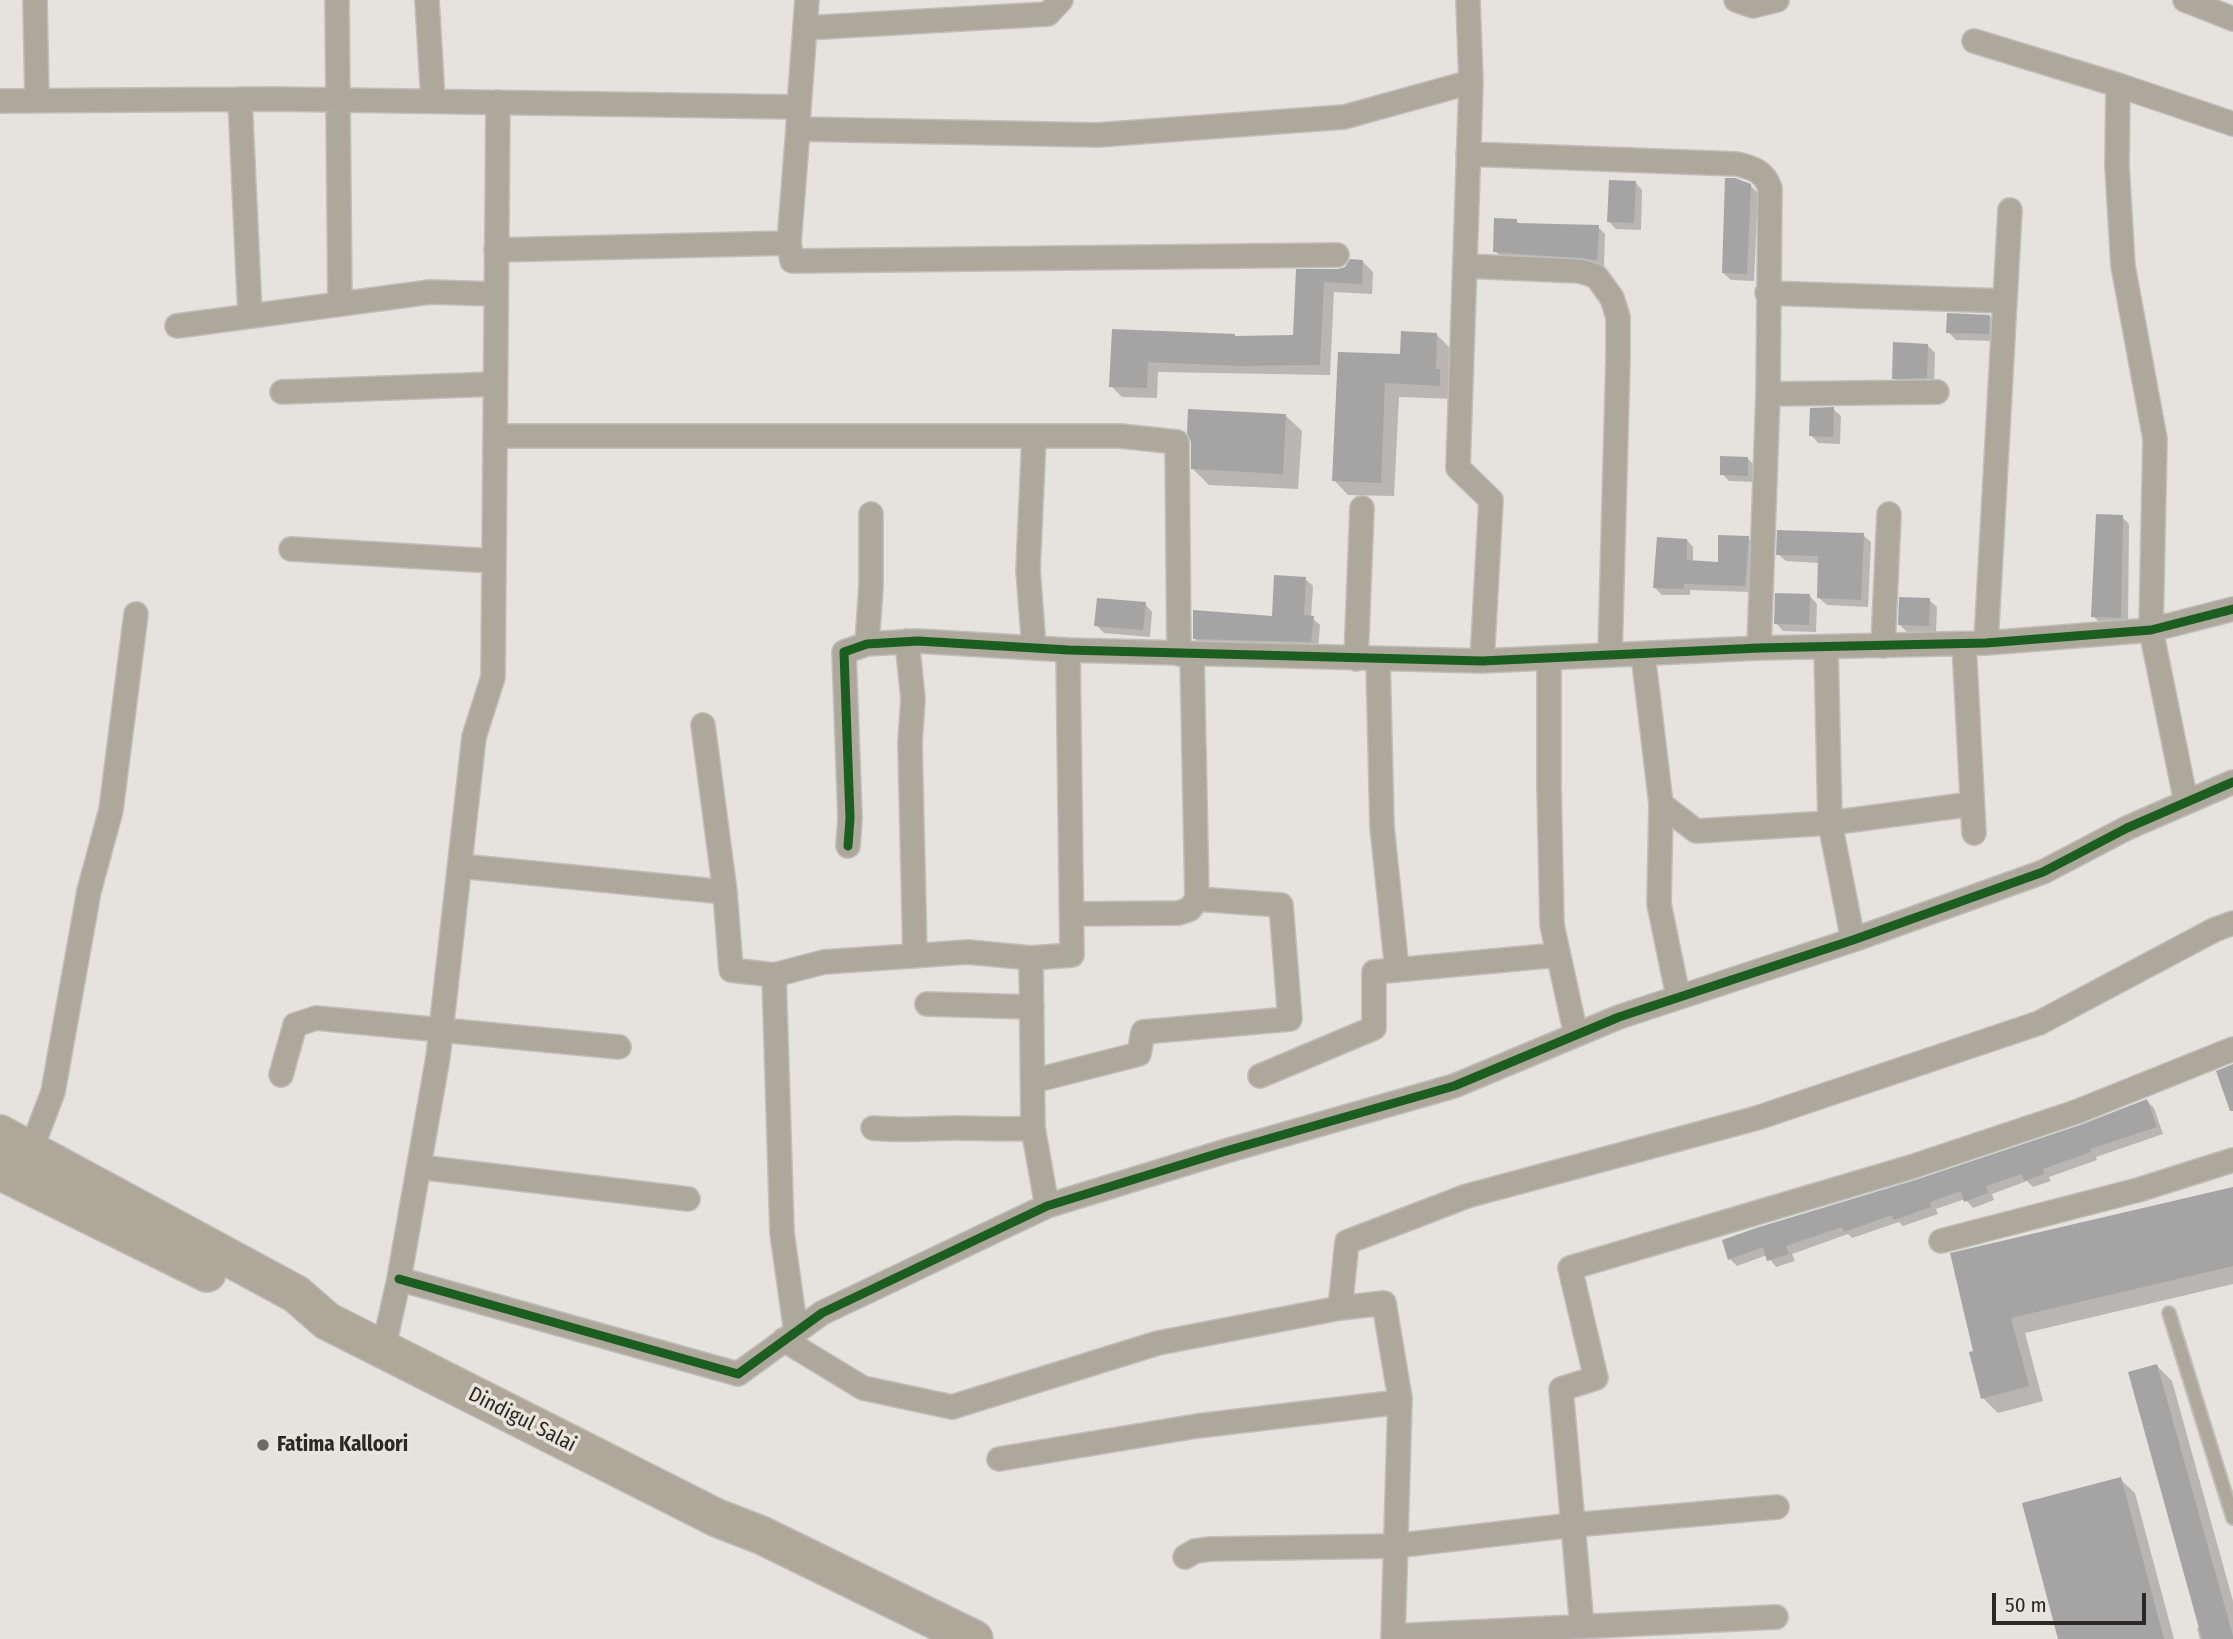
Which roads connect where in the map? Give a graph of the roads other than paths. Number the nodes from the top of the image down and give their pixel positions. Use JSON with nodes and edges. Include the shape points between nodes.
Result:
{"nodes":[{"id":1,"x":35,"y":0,"type":"edge"},
{"id":2,"x":337,"y":0,"type":"edge"},
{"id":3,"x":427,"y":0,"type":"edge"},
{"id":4,"x":807,"y":0,"type":"edge"},
{"id":5,"x":1061,"y":0,"type":"edge"},
{"id":6,"x":1468,"y":0,"type":"edge"},
{"id":7,"x":1736,"y":0,"type":"edge"},
{"id":8,"x":1777,"y":0,"type":"edge"},
{"id":9,"x":2185,"y":0,"type":"edge"},
{"id":10,"x":2233,"y":19,"type":"edge"},
{"id":11,"x":805,"y":28,"type":"junction"},
{"id":12,"x":1974,"y":41,"type":"dead end"},
{"id":13,"x":1471,"y":82,"type":"junction"},
{"id":14,"x":2118,"y":85,"type":"junction"},
{"id":15,"x":240,"y":99,"type":"junction"},
{"id":16,"x":37,"y":100,"type":"junction"},
{"id":17,"x":339,"y":100,"type":"junction"},
{"id":18,"x":0,"y":101,"type":"edge"},
{"id":19,"x":433,"y":101,"type":"junction"},
{"id":20,"x":498,"y":102,"type":"junction"},
{"id":21,"x":799,"y":118,"type":"junction"},
{"id":22,"x":2233,"y":124,"type":"edge"},
{"id":23,"x":1468,"y":154,"type":"junction"},
{"id":24,"x":2010,"y":210,"type":"dead end"},
{"id":25,"x":789,"y":243,"type":"junction"},
{"id":26,"x":496,"y":250,"type":"junction"},
{"id":27,"x":1338,"y":255,"type":"dead end"},
{"id":28,"x":1465,"y":266,"type":"junction"},
{"id":29,"x":1767,"y":293,"type":"junction"},
{"id":30,"x":496,"y":294,"type":"junction"},
{"id":31,"x":2006,"y":301,"type":"junction"},
{"id":32,"x":340,"y":304,"type":"junction"},
{"id":33,"x":250,"y":316,"type":"junction"},
{"id":34,"x":177,"y":326,"type":"dead end"},
{"id":35,"x":495,"y":384,"type":"junction"},
{"id":36,"x":1937,"y":391,"type":"dead end"},
{"id":37,"x":282,"y":392,"type":"dead end"},
{"id":38,"x":1768,"y":394,"type":"junction"},
{"id":39,"x":495,"y":436,"type":"junction"},
{"id":40,"x":1034,"y":436,"type":"junction"},
{"id":41,"x":1362,"y":508,"type":"dead end"},
{"id":42,"x":871,"y":514,"type":"dead end"},
{"id":43,"x":1889,"y":514,"type":"dead end"},
{"id":44,"x":291,"y":550,"type":"dead end"},
{"id":45,"x":494,"y":561,"type":"junction"},
{"id":46,"x":2233,"y":609,"type":"edge"},
{"id":47,"x":136,"y":614,"type":"dead end"},
{"id":48,"x":2151,"y":630,"type":"junction"},
{"id":49,"x":907,"y":641,"type":"junction"},
{"id":50,"x":867,"y":644,"type":"junction"},
{"id":51,"x":1975,"y":644,"type":"junction"},
{"id":52,"x":1883,"y":646,"type":"junction"},
{"id":53,"x":1826,"y":647,"type":"junction"},
{"id":54,"x":1034,"y":648,"type":"junction"},
{"id":55,"x":1759,"y":648,"type":"junction"},
{"id":56,"x":1068,"y":650,"type":"junction"},
{"id":57,"x":1185,"y":654,"type":"junction"},
{"id":58,"x":1643,"y":654,"type":"junction"},
{"id":59,"x":1610,"y":655,"type":"junction"},
{"id":60,"x":1549,"y":658,"type":"junction"},
{"id":61,"x":1367,"y":659,"type":"junction"},
{"id":62,"x":1482,"y":661,"type":"junction"},
{"id":63,"x":703,"y":725,"type":"dead end"},
{"id":64,"x":2233,"y":782,"type":"edge"},
{"id":65,"x":2186,"y":803,"type":"junction"},
{"id":66,"x":1661,"y":804,"type":"junction"},
{"id":67,"x":1972,"y":804,"type":"junction"},
{"id":68,"x":1830,"y":823,"type":"junction"},
{"id":69,"x":1974,"y":833,"type":"dead end"},
{"id":70,"x":848,"y":846,"type":"dead end"},
{"id":71,"x":460,"y":866,"type":"junction"},
{"id":72,"x":725,"y":892,"type":"junction"},
{"id":73,"x":1197,"y":899,"type":"junction"},
{"id":74,"x":1072,"y":914,"type":"junction"},
{"id":75,"x":2233,"y":923,"type":"edge"},
{"id":76,"x":1853,"y":940,"type":"junction"},
{"id":77,"x":1558,"y":955,"type":"junction"},
{"id":78,"x":915,"y":956,"type":"junction"},
{"id":79,"x":1031,"y":958,"type":"junction"},
{"id":80,"x":1397,"y":970,"type":"junction"},
{"id":81,"x":774,"y":975,"type":"junction"},
{"id":82,"x":1678,"y":996,"type":"junction"},
{"id":83,"x":927,"y":1004,"type":"dead end"},
{"id":84,"x":1032,"y":1007,"type":"junction"},
{"id":85,"x":442,"y":1028,"type":"junction"},
{"id":86,"x":1576,"y":1035,"type":"junction"},
{"id":87,"x":619,"y":1047,"type":"dead end"},
{"id":88,"x":2233,"y":1049,"type":"edge"},
{"id":89,"x":281,"y":1075,"type":"dead end"},
{"id":90,"x":1260,"y":1076,"type":"dead end"},
{"id":91,"x":1033,"y":1081,"type":"junction"},
{"id":92,"x":873,"y":1128,"type":"dead end"},
{"id":93,"x":1033,"y":1128,"type":"junction"},
{"id":94,"x":15,"y":1142,"type":"edge"},
{"id":95,"x":2233,"y":1160,"type":"edge"},
{"id":96,"x":419,"y":1167,"type":"junction"},
{"id":97,"x":0,"y":1171,"type":"edge"},
{"id":98,"x":688,"y":1199,"type":"dead end"},
{"id":99,"x":1047,"y":1206,"type":"junction"},
{"id":100,"x":1941,"y":1241,"type":"dead end"},
{"id":101,"x":399,"y":1279,"type":"junction"},
{"id":102,"x":1340,"y":1308,"type":"junction"},
{"id":103,"x":2169,"y":1313,"type":"dead end"},
{"id":104,"x":327,"y":1321,"type":"junction"},
{"id":105,"x":790,"y":1336,"type":"junction"},
{"id":106,"x":383,"y":1350,"type":"junction"},
{"id":107,"x":1400,"y":1402,"type":"junction"},
{"id":108,"x":999,"y":1459,"type":"dead end"},
{"id":109,"x":1777,"y":1507,"type":"dead end"},
{"id":110,"x":717,"y":1518,"type":"junction"},
{"id":111,"x":2233,"y":1518,"type":"edge"},
{"id":112,"x":1573,"y":1525,"type":"junction"},
{"id":113,"x":1394,"y":1546,"type":"junction"},
{"id":114,"x":1185,"y":1558,"type":"dead end"},
{"id":115,"x":1776,"y":1617,"type":"dead end"},
{"id":116,"x":1582,"y":1627,"type":"junction"},
{"id":117,"x":1393,"y":1637,"type":"edge"},
{"id":118,"x":923,"y":1639,"type":"edge"},
{"id":119,"x":974,"y":1639,"type":"edge"}],
"edges":[{"from":1,"to":16,"type":"street"},
{"from":2,"to":17,"type":"street"},
{"from":3,"to":19,"type":"street"},
{"from":4,"to":11,"type":"street"},
{"from":5,"to":11,"type":"street","via":[[1048,14]]},
{"from":6,"to":13,"type":"street"},
{"from":7,"to":8,"type":"street","via":[[1754,6]]},
{"from":9,"to":10,"type":"street"},
{"from":11,"to":21,"type":"street"},
{"from":12,"to":14,"type":"street"},
{"from":13,"to":21,"type":"street","via":[[1344,117],[1097,135]]},
{"from":13,"to":23,"type":"street"},
{"from":14,"to":22,"type":"street"},
{"from":14,"to":48,"type":"street","via":[[2123,266],[2155,439]]},
{"from":15,"to":16,"type":"street"},
{"from":15,"to":17,"type":"street"},
{"from":15,"to":33,"type":"street"},
{"from":16,"to":18,"type":"street"},
{"from":17,"to":19,"type":"street"},
{"from":17,"to":32,"type":"street"},
{"from":19,"to":20,"type":"street"},
{"from":20,"to":21,"type":"street"},
{"from":20,"to":26,"type":"street"},
{"from":21,"to":25,"type":"street"},
{"from":23,"to":28,"type":"street"},
{"from":23,"to":29,"type":"street","via":[[1737,163],[1757,170],[1770,188]]},
{"from":24,"to":31,"type":"street"},
{"from":25,"to":26,"type":"street"},
{"from":25,"to":27,"type":"street","via":[[792,261]]},
{"from":26,"to":30,"type":"street"},
{"from":28,"to":59,"type":"street","via":[[1580,271],[1596,276],[1612,298],[1618,317],[1618,358]]},
{"from":28,"to":62,"type":"street","via":[[1458,468],[1491,500]]},
{"from":29,"to":31,"type":"street"},
{"from":29,"to":38,"type":"street"},
{"from":30,"to":32,"type":"street","via":[[430,292]]},
{"from":30,"to":35,"type":"street"},
{"from":31,"to":51,"type":"street"},
{"from":32,"to":33,"type":"street"},
{"from":33,"to":34,"type":"street"},
{"from":35,"to":37,"type":"street"},
{"from":35,"to":39,"type":"street"},
{"from":36,"to":38,"type":"street"},
{"from":38,"to":55,"type":"street"},
{"from":39,"to":40,"type":"street"},
{"from":39,"to":45,"type":"street"},
{"from":40,"to":54,"type":"street","via":[[1028,570]]},
{"from":40,"to":57,"type":"street","via":[[1120,436],[1177,442]]},
{"from":41,"to":61,"type":"street"},
{"from":42,"to":50,"type":"street"},
{"from":43,"to":52,"type":"street"},
{"from":44,"to":45,"type":"street"},
{"from":45,"to":71,"type":"street","via":[[493,677],[474,737]]},
{"from":46,"to":48,"type":"street"},
{"from":47,"to":94,"type":"street","via":[[111,810],[89,891],[53,1092]]},
{"from":48,"to":51,"type":"street"},
{"from":48,"to":65,"type":"street"},
{"from":49,"to":50,"type":"street"},
{"from":49,"to":54,"type":"street"},
{"from":49,"to":78,"type":"street","via":[[912,699]]},
{"from":50,"to":70,"type":"street","via":[[844,652]]},
{"from":51,"to":52,"type":"street"},
{"from":51,"to":67,"type":"street"},
{"from":52,"to":53,"type":"street"},
{"from":53,"to":55,"type":"street"},
{"from":53,"to":68,"type":"street"},
{"from":54,"to":56,"type":"street"},
{"from":55,"to":58,"type":"street"},
{"from":56,"to":57,"type":"street"},
{"from":56,"to":74,"type":"street"},
{"from":57,"to":61,"type":"street"},
{"from":57,"to":73,"type":"street"},
{"from":58,"to":59,"type":"street"},
{"from":58,"to":66,"type":"street"},
{"from":59,"to":60,"type":"street"},
{"from":60,"to":62,"type":"street"},
{"from":60,"to":77,"type":"street","via":[[1552,925]]},
{"from":61,"to":62,"type":"street"},
{"from":61,"to":80,"type":"street"},
{"from":63,"to":72,"type":"street"},
{"from":64,"to":65,"type":"street"},
{"from":65,"to":76,"type":"street","via":[[2043,872]]},
{"from":66,"to":68,"type":"street","via":[[1696,831]]},
{"from":66,"to":82,"type":"street","via":[[1660,904]]},
{"from":67,"to":68,"type":"street"},
{"from":67,"to":69,"type":"street"},
{"from":68,"to":76,"type":"street"},
{"from":71,"to":72,"type":"street"},
{"from":71,"to":85,"type":"street"},
{"from":72,"to":81,"type":"street","via":[[731,970]]},
{"from":73,"to":74,"type":"street","via":[[1190,909],[1179,913]]},
{"from":73,"to":91,"type":"street","via":[[1281,905],[1290,1019],[1143,1032],[1139,1054]]},
{"from":74,"to":79,"type":"street","via":[[1072,955]]},
{"from":75,"to":102,"type":"street","via":[[2039,1023],[1757,1118],[1466,1196],[1347,1242]]},
{"from":76,"to":82,"type":"street"},
{"from":77,"to":80,"type":"street"},
{"from":77,"to":86,"type":"street"},
{"from":78,"to":79,"type":"street","via":[[968,952]]},
{"from":78,"to":81,"type":"street","via":[[824,962]]},
{"from":79,"to":84,"type":"street"},
{"from":80,"to":90,"type":"street","via":[[1374,972],[1374,1028]]},
{"from":81,"to":105,"type":"street"},
{"from":82,"to":86,"type":"street"},
{"from":83,"to":84,"type":"street"},
{"from":84,"to":91,"type":"street"},
{"from":85,"to":87,"type":"street"},
{"from":85,"to":89,"type":"street","via":[[306,1020],[295,1025]]},
{"from":85,"to":96,"type":"street"},
{"from":86,"to":99,"type":"street","via":[[1454,1086]]},
{"from":88,"to":112,"type":"street","via":[[2076,1112],[1911,1167],[1570,1268],[1596,1378],[1561,1389]]},
{"from":91,"to":93,"type":"street"},
{"from":92,"to":93,"type":"street"},
{"from":93,"to":99,"type":"street"},
{"from":94,"to":104,"type":"main road","name":"Dindigul Salai","via":[[296,1294]]},
{"from":95,"to":100,"type":"street","via":[[2138,1190]]},
{"from":96,"to":98,"type":"street"},
{"from":96,"to":101,"type":"street"},
{"from":97,"to":104,"type":"main road","name":"Dindigul Salai","via":[[290,1313]]},
{"from":99,"to":105,"type":"street","via":[[822,1313]]},
{"from":101,"to":105,"type":"street","via":[[738,1374]]},
{"from":101,"to":106,"type":"street"},
{"from":102,"to":105,"type":"street","via":[[1158,1343],[952,1407],[863,1388]]},
{"from":102,"to":107,"type":"street","via":[[1384,1303]]},
{"from":103,"to":111,"type":"lane"},
{"from":104,"to":106,"type":"main road","name":"Dindigul Salai"},
{"from":106,"to":110,"type":"main road","name":"Dindigul Salai"},
{"from":107,"to":108,"type":"street","via":[[1197,1426]]},
{"from":107,"to":113,"type":"street"},
{"from":109,"to":112,"type":"street"},
{"from":110,"to":118,"type":"main road","name":"Dindigul Salai","via":[[754,1556]]},
{"from":110,"to":119,"type":"main road","name":"Dindigul Salai"},
{"from":112,"to":113,"type":"street"},
{"from":112,"to":116,"type":"street"},
{"from":113,"to":114,"type":"street","via":[[1211,1549]]},
{"from":113,"to":117,"type":"street"},
{"from":115,"to":116,"type":"street"},
{"from":116,"to":117,"type":"street"}]}
